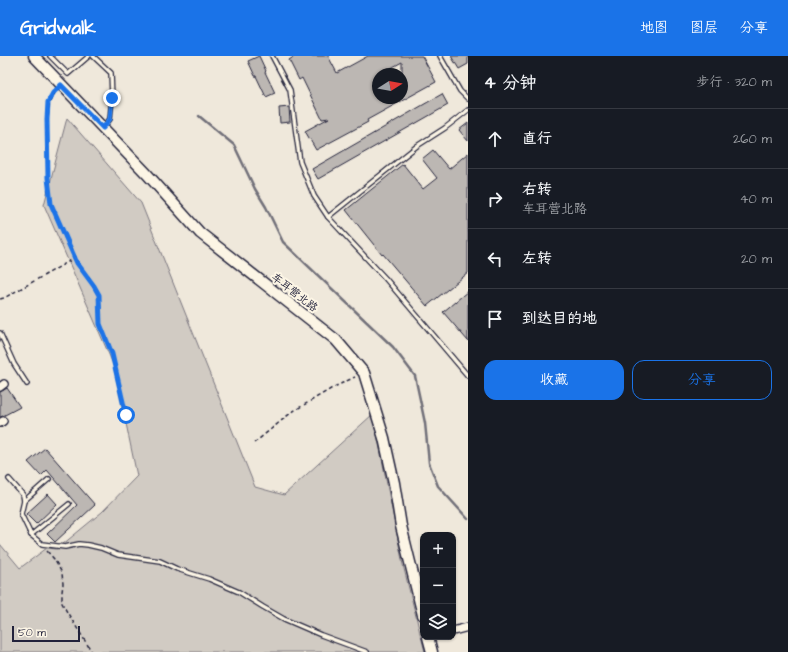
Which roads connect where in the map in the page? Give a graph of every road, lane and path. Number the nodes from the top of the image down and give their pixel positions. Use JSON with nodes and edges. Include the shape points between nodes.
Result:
{"nodes":[{"id":1,"x":34,"y":56,"type":"edge"},
{"id":2,"x":50,"y":56,"type":"edge"},
{"id":3,"x":89,"y":56,"type":"edge"},
{"id":4,"x":93,"y":56,"type":"edge"},
{"id":5,"x":272,"y":56,"type":"edge"},
{"id":6,"x":440,"y":56,"type":"edge"},
{"id":7,"x":61,"y":85,"type":"junction"},
{"id":8,"x":468,"y":99,"type":"edge"},
{"id":9,"x":468,"y":110,"type":"edge"},
{"id":10,"x":103,"y":128,"type":"junction"},
{"id":11,"x":328,"y":217,"type":"junction"},
{"id":12,"x":75,"y":258,"type":"junction"},
{"id":13,"x":0,"y":299,"type":"edge"},
{"id":14,"x":0,"y":332,"type":"edge"},
{"id":15,"x":364,"y":373,"type":"junction"},
{"id":16,"x":468,"y":376,"type":"edge"},
{"id":17,"x":27,"y":384,"type":"dead end"},
{"id":18,"x":126,"y":415,"type":"dead end"},
{"id":19,"x":254,"y":443,"type":"dead end"},
{"id":20,"x":9,"y":479,"type":"dead end"},
{"id":21,"x":49,"y":479,"type":"dead end"},
{"id":22,"x":24,"y":501,"type":"junction"},
{"id":23,"x":69,"y":504,"type":"dead end"},
{"id":24,"x":31,"y":535,"type":"junction"},
{"id":25,"x":42,"y":544,"type":"junction"},
{"id":26,"x":420,"y":604,"type":"edge"},
{"id":27,"x":468,"y":627,"type":"edge"},
{"id":28,"x":456,"y":630,"type":"edge"},
{"id":29,"x":430,"y":640,"type":"edge"},
{"id":30,"x":92,"y":652,"type":"edge"},
{"id":31,"x":367,"y":652,"type":"edge"},
{"id":32,"x":432,"y":652,"type":"edge"}],
"edges":[{"from":1,"to":7,"type":"street","name":"车耳营北路"},
{"from":2,"to":3,"type":"lane","via":[[68,74]]},
{"from":4,"to":10,"type":"lane","via":[[111,73],[110,119]]},
{"from":5,"to":11,"type":"lane","via":[[290,90],[300,162],[314,196]]},
{"from":6,"to":8,"type":"lane","via":[[460,91]]},
{"from":7,"to":10,"type":"street","name":"车耳营北路"},
{"from":7,"to":12,"type":"path","via":[[48,102],[48,178],[51,204]]},
{"from":9,"to":11,"type":"lane","via":[[446,128],[417,146]]},
{"from":10,"to":15,"type":"street","name":"车耳营北路","via":[[200,233],[336,340]]},
{"from":11,"to":16,"type":"lane","via":[[385,278]]},
{"from":12,"to":13,"type":"path"},
{"from":12,"to":18,"type":"path","via":[[99,295],[100,324],[112,354]]},
{"from":14,"to":17,"type":"lane","via":[[14,364]]},
{"from":15,"to":19,"type":"path","via":[[334,386],[292,412]]},
{"from":15,"to":26,"type":"street","name":"车耳营北路","via":[[384,438]]},
{"from":20,"to":22,"type":"lane","via":[[23,495]]},
{"from":21,"to":22,"type":"lane"},
{"from":22,"to":24,"type":"lane","via":[[21,514]]},
{"from":23,"to":24,"type":"lane"},
{"from":24,"to":25,"type":"lane"},
{"from":25,"to":30,"type":"path","via":[[62,573],[62,603]]},
{"from":25,"to":31,"type":"lane","via":[[65,547],[88,545],[118,555],[160,561],[239,592],[284,619]]},
{"from":27,"to":28,"type":"street"},
{"from":29,"to":32,"type":"street"}]}
